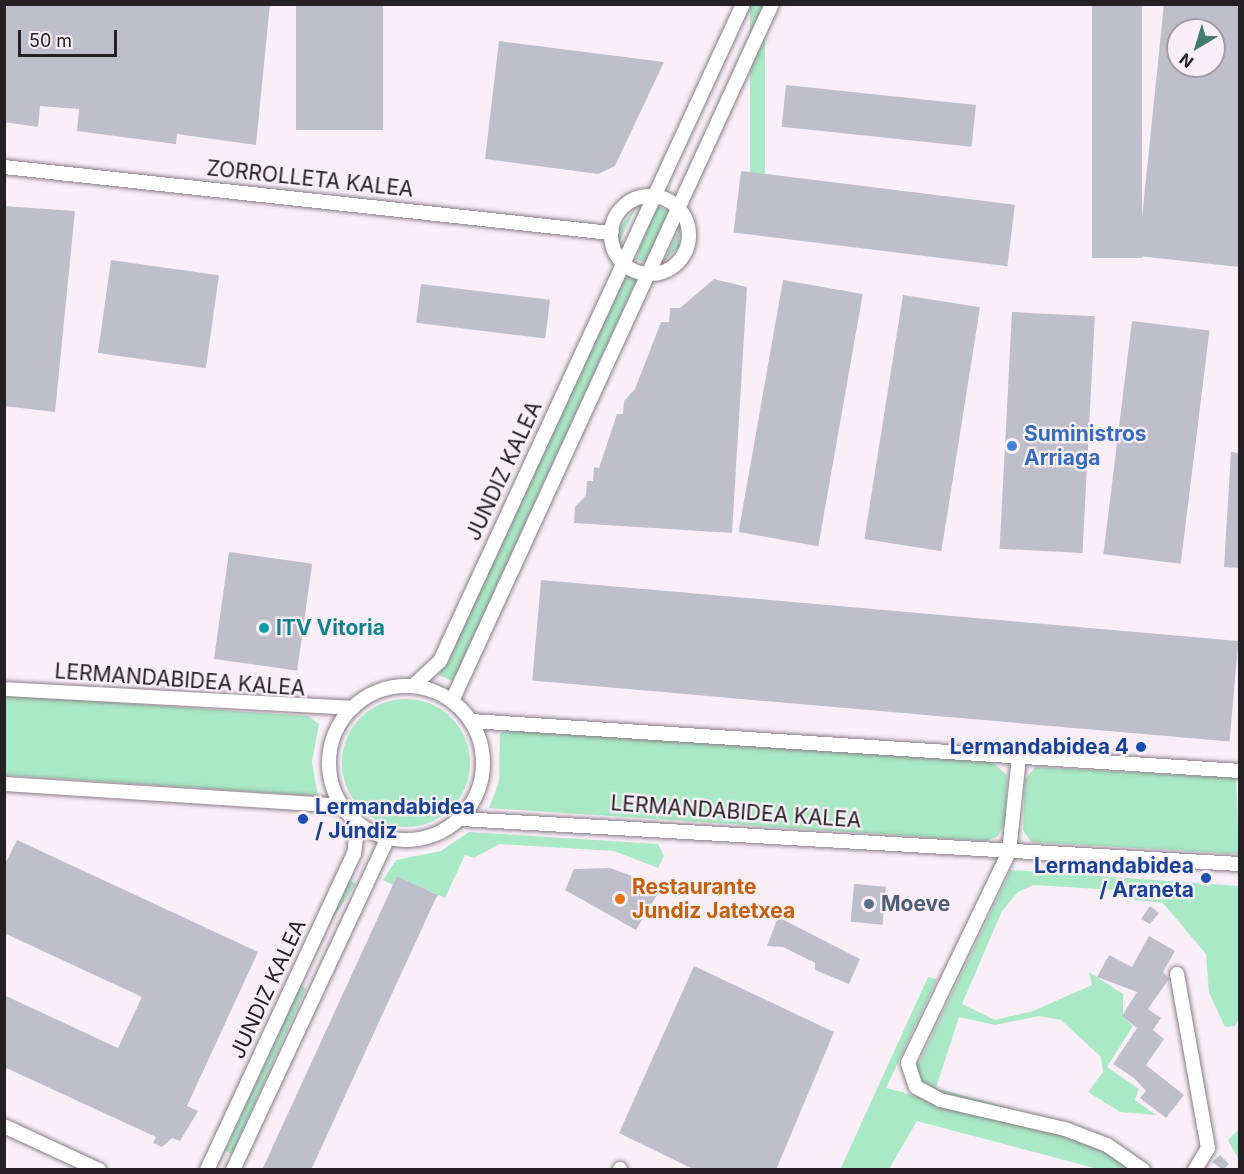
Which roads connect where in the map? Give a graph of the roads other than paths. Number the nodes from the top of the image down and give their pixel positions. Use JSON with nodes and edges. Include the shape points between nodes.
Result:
{"nodes":[{"id":1,"x":743,"y":4,"type":"edge"},
{"id":2,"x":772,"y":4,"type":"edge"},
{"id":3,"x":4,"y":167,"type":"edge"},
{"id":4,"x":654,"y":196,"type":"junction"},
{"id":5,"x":678,"y":207,"type":"junction"},
{"id":6,"x":611,"y":233,"type":"junction"},
{"id":7,"x":622,"y":264,"type":"junction"},
{"id":8,"x":647,"y":275,"type":"junction"},
{"id":9,"x":413,"y":686,"type":"junction"},
{"id":10,"x":4,"y":689,"type":"edge"},
{"id":11,"x":452,"y":701,"type":"junction"},
{"id":12,"x":352,"y":708,"type":"junction"},
{"id":13,"x":471,"y":721,"type":"junction"},
{"id":14,"x":1019,"y":757,"type":"junction"},
{"id":15,"x":1239,"y":771,"type":"edge"},
{"id":16,"x":4,"y":784,"type":"edge"},
{"id":17,"x":342,"y":806,"type":"junction"},
{"id":18,"x":460,"y":819,"type":"junction"},
{"id":19,"x":358,"y":823,"type":"junction"},
{"id":20,"x":388,"y":838,"type":"junction"},
{"id":21,"x":1009,"y":852,"type":"junction"},
{"id":22,"x":1239,"y":864,"type":"edge"},
{"id":23,"x":1178,"y":974,"type":"dead end"},
{"id":24,"x":4,"y":1126,"type":"edge"},
{"id":25,"x":99,"y":1170,"type":"edge"},
{"id":26,"x":207,"y":1170,"type":"edge"},
{"id":27,"x":232,"y":1170,"type":"edge"},
{"id":28,"x":1143,"y":1170,"type":"edge"},
{"id":29,"x":1195,"y":1170,"type":"edge"}],
"edges":[{"from":1,"to":4,"type":"street","name":"JUNDIZ KALEA"},
{"from":2,"to":5,"type":"street"},
{"from":3,"to":6,"type":"street","name":"ZORROLLETA KALEA"},
{"from":4,"to":5,"type":"street"},
{"from":4,"to":6,"type":"street","via":[[629,201]]},
{"from":4,"to":7,"type":"street","name":"JUNDIZ KALEA"},
{"from":5,"to":8,"type":"street"},
{"from":5,"to":8,"type":"street","via":[[688,223],[687,249],[673,267]]},
{"from":6,"to":7,"type":"street"},
{"from":7,"to":8,"type":"street"},
{"from":7,"to":9,"type":"street","name":"JUNDIZ KALEA","via":[[440,661]]},
{"from":8,"to":11,"type":"street"},
{"from":9,"to":11,"type":"street"},
{"from":9,"to":12,"type":"street","via":[[370,695]]},
{"from":10,"to":12,"type":"street","name":"LERMANDABIDEA KALEA"},
{"from":11,"to":13,"type":"street"},
{"from":12,"to":17,"type":"street","via":[[331,744],[331,776]]},
{"from":13,"to":14,"type":"street"},
{"from":13,"to":18,"type":"street","via":[[483,771]]},
{"from":14,"to":15,"type":"street"},
{"from":14,"to":21,"type":"street"},
{"from":16,"to":17,"type":"street"},
{"from":17,"to":19,"type":"street"},
{"from":18,"to":20,"type":"street","via":[[427,837]]},
{"from":18,"to":21,"type":"street","name":"LERMANDABIDEA KALEA"},
{"from":19,"to":20,"type":"street"},
{"from":19,"to":26,"type":"street","name":"JUNDIZ KALEA","via":[[354,854]]},
{"from":20,"to":27,"type":"street","name":"JUNDIZ KALEA"},
{"from":21,"to":22,"type":"street","name":"LERMANDABIDEA KALEA"},
{"from":21,"to":28,"type":"street","via":[[908,1063],[916,1087],[940,1100],[1065,1129],[1107,1145]]},
{"from":23,"to":29,"type":"street","via":[[1208,1148]]},
{"from":24,"to":25,"type":"street"}]}
